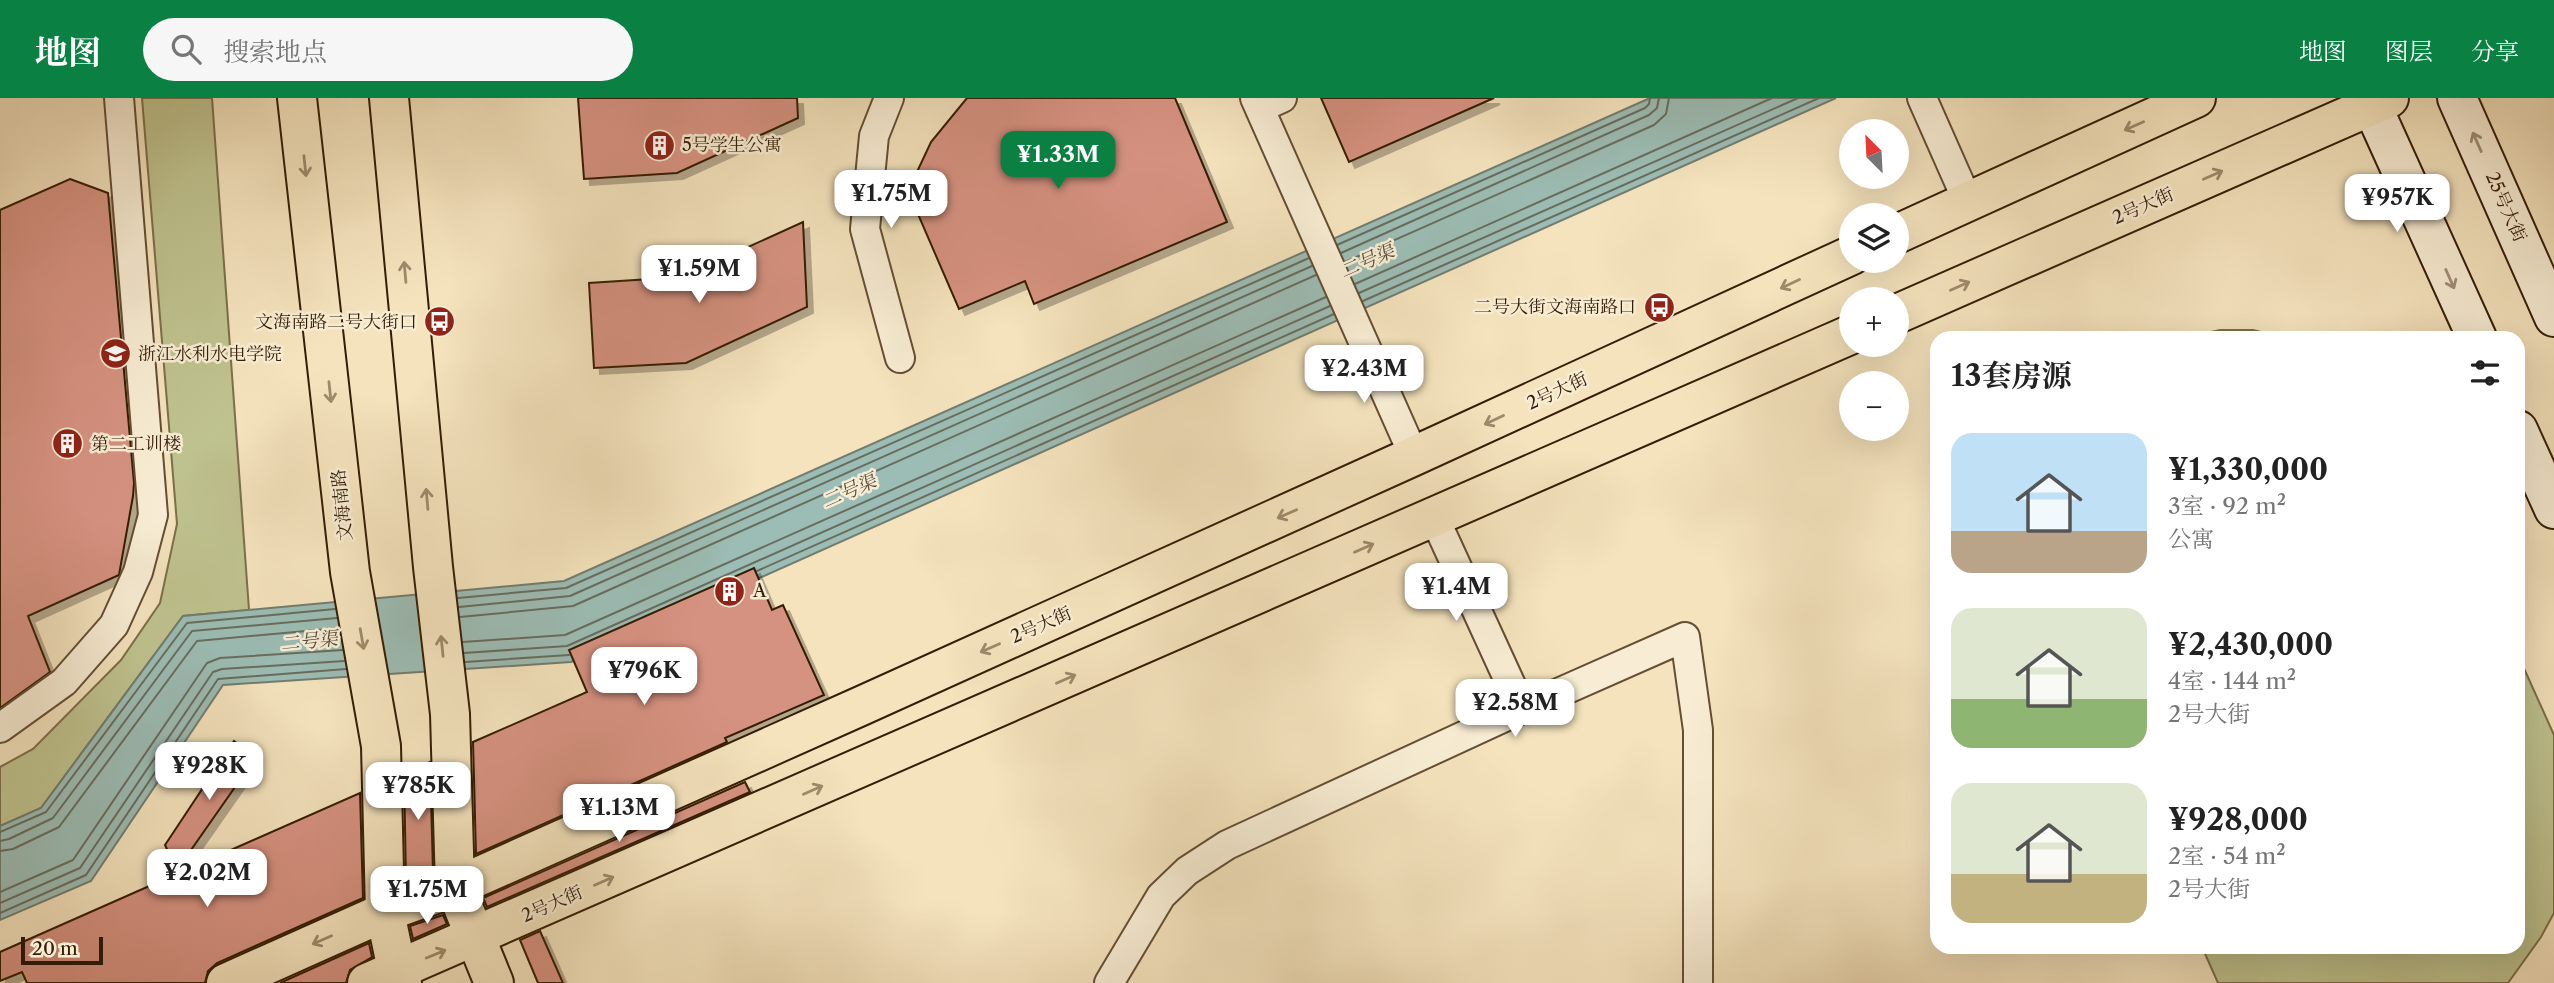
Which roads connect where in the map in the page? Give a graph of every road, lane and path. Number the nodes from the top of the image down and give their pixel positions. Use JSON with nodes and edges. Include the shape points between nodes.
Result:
{"nodes":[{"id":1,"x":119,"y":98,"type":"edge"},
{"id":2,"x":297,"y":98,"type":"edge"},
{"id":3,"x":389,"y":98,"type":"edge"},
{"id":4,"x":889,"y":98,"type":"edge"},
{"id":5,"x":1922,"y":98,"type":"edge"},
{"id":6,"x":2196,"y":98,"type":"edge"},
{"id":7,"x":2457,"y":98,"type":"edge"},
{"id":8,"x":1266,"y":101,"type":"edge"},
{"id":9,"x":2378,"y":101,"type":"edge"},
{"id":10,"x":1968,"y":202,"type":"junction"},
{"id":11,"x":1909,"y":229,"type":"edge"},
{"id":12,"x":1839,"y":261,"type":"edge"},
{"id":13,"x":1909,"y":309,"type":"edge"},
{"id":14,"x":2554,"y":317,"type":"edge"},
{"id":15,"x":2474,"y":331,"type":"edge"},
{"id":16,"x":1839,"y":340,"type":"edge"},
{"id":17,"x":900,"y":358,"type":"dead end"},
{"id":18,"x":2525,"y":445,"type":"edge"},
{"id":19,"x":1414,"y":456,"type":"junction"},
{"id":20,"x":2554,"y":509,"type":"edge"},
{"id":21,"x":1434,"y":517,"type":"junction"},
{"id":22,"x":1522,"y":709,"type":"junction"},
{"id":23,"x":0,"y":728,"type":"edge"},
{"id":24,"x":455,"y":887,"type":"junction"},
{"id":25,"x":384,"y":912,"type":"junction"},
{"id":26,"x":474,"y":938,"type":"junction"},
{"id":27,"x":389,"y":979,"type":"edge"},
{"id":28,"x":226,"y":983,"type":"edge"},
{"id":29,"x":494,"y":983,"type":"edge"},
{"id":30,"x":1109,"y":983,"type":"edge"},
{"id":31,"x":1698,"y":983,"type":"edge"}],
"edges":[{"from":1,"to":23,"type":"street","via":[[153,515],[138,572],[114,625],[64,682]]},
{"from":2,"to":25,"type":"main road","name":"文海南路","one_way":true,"via":[[350,572],[381,746]]},
{"from":24,"to":3,"type":"main road","one_way":true,"via":[[450,714]]},
{"from":4,"to":17,"type":"street","via":[[874,136],[865,229]]},
{"from":5,"to":10,"type":"street"},
{"from":6,"to":10,"type":"main road","one_way":true},
{"from":14,"to":7,"type":"main road","name":"25号大街","one_way":true},
{"from":8,"to":19,"type":"street","via":[[1303,206]]},
{"from":13,"to":9,"type":"main road","name":"2号大街","one_way":true},
{"from":9,"to":15,"type":"main road","one_way":true},
{"from":10,"to":11,"type":"main road"},
{"from":12,"to":19,"type":"main road","name":"2号大街","one_way":true},
{"from":16,"to":21,"type":"main road","name":"2号大街"},
{"from":18,"to":20,"type":"main road"},
{"from":19,"to":24,"type":"main road","name":"2号大街","one_way":true},
{"from":21,"to":22,"type":"street"},
{"from":26,"to":21,"type":"main road","name":"2号大街","one_way":true},
{"from":22,"to":30,"type":"street","via":[[1227,845],[1187,870],[1161,896]]},
{"from":22,"to":31,"type":"street","via":[[1685,636],[1698,730]]},
{"from":24,"to":25,"type":"main road","name":"2号大街"},
{"from":24,"to":26,"type":"main road"},
{"from":25,"to":27,"type":"main road","name":"文海南路"},
{"from":25,"to":28,"type":"main road","name":"2号大街","one_way":true},
{"from":27,"to":26,"type":"main road","name":"2号大街","one_way":true},
{"from":26,"to":29,"type":"main road"}]}
